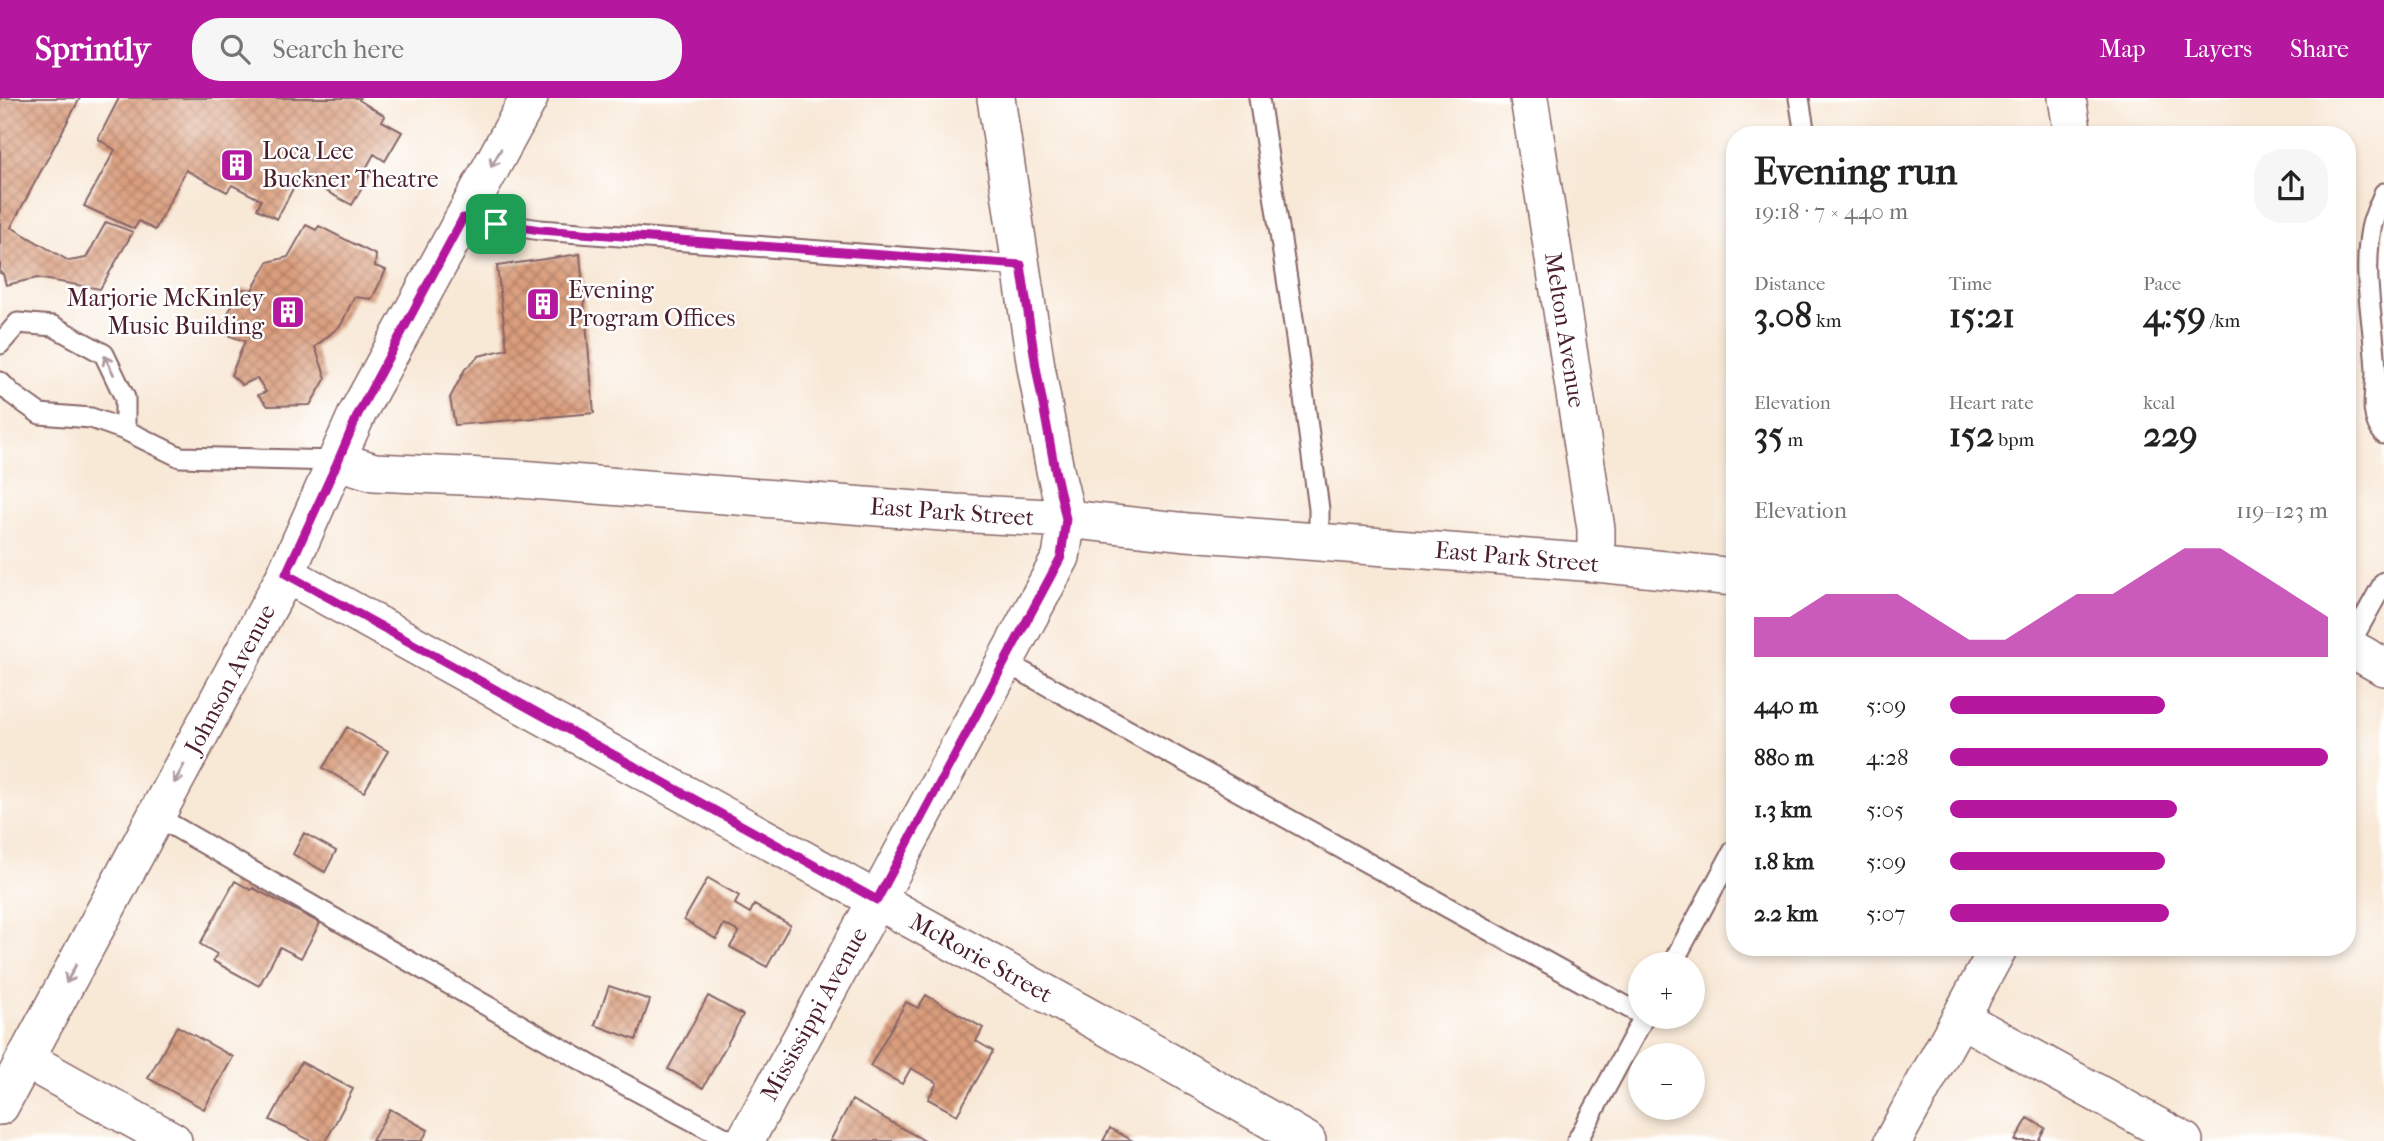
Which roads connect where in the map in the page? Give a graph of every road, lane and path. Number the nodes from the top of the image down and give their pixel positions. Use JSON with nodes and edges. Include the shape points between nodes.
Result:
{"nodes":[{"id":1,"x":529,"y":98,"type":"edge"},
{"id":2,"x":996,"y":98,"type":"edge"},
{"id":3,"x":1259,"y":98,"type":"edge"},
{"id":4,"x":1529,"y":98,"type":"edge"},
{"id":5,"x":1799,"y":98,"type":"edge"},
{"id":6,"x":2067,"y":98,"type":"edge"},
{"id":7,"x":1804,"y":126,"type":"edge"},
{"id":8,"x":2072,"y":126,"type":"edge"},
{"id":9,"x":2384,"y":193,"type":"edge"},
{"id":10,"x":463,"y":218,"type":"junction"},
{"id":11,"x":1021,"y":265,"type":"junction"},
{"id":12,"x":2376,"y":299,"type":"edge"},
{"id":13,"x":0,"y":344,"type":"edge"},
{"id":14,"x":0,"y":382,"type":"edge"},
{"id":15,"x":125,"y":430,"type":"junction"},
{"id":16,"x":2384,"y":434,"type":"edge"},
{"id":17,"x":338,"y":461,"type":"junction"},
{"id":18,"x":1066,"y":519,"type":"junction"},
{"id":19,"x":1319,"y":541,"type":"junction"},
{"id":20,"x":1596,"y":564,"type":"junction"},
{"id":21,"x":286,"y":574,"type":"junction"},
{"id":22,"x":1726,"y":576,"type":"edge"},
{"id":23,"x":2384,"y":582,"type":"edge"},
{"id":24,"x":2356,"y":631,"type":"edge"},
{"id":25,"x":2356,"y":652,"type":"edge"},
{"id":26,"x":1005,"y":662,"type":"junction"},
{"id":27,"x":2384,"y":667,"type":"edge"},
{"id":28,"x":156,"y":816,"type":"junction"},
{"id":29,"x":1726,"y":865,"type":"edge"},
{"id":30,"x":877,"y":900,"type":"junction"},
{"id":31,"x":1679,"y":952,"type":"edge"},
{"id":32,"x":1994,"y":956,"type":"edge"},
{"id":33,"x":1628,"y":1007,"type":"edge"},
{"id":34,"x":1960,"y":1018,"type":"junction"},
{"id":35,"x":1638,"y":1029,"type":"edge"},
{"id":36,"x":25,"y":1059,"type":"junction"},
{"id":37,"x":0,"y":1106,"type":"edge"},
{"id":38,"x":173,"y":1141,"type":"edge"},
{"id":39,"x":732,"y":1141,"type":"edge"},
{"id":40,"x":745,"y":1141,"type":"edge"},
{"id":41,"x":1307,"y":1141,"type":"edge"},
{"id":42,"x":1577,"y":1141,"type":"edge"},
{"id":43,"x":1893,"y":1141,"type":"edge"},
{"id":44,"x":2184,"y":1141,"type":"edge"}],
"edges":[{"from":1,"to":10,"type":"street","name":"Johnson Avenue","one_way":true},
{"from":2,"to":11,"type":"street","name":"Mississippi Avenue"},
{"from":3,"to":19,"type":"lane","via":[[1316,482]]},
{"from":4,"to":20,"type":"street","name":"Melton Avenue","via":[[1596,529]]},
{"from":5,"to":7,"type":"lane"},
{"from":6,"to":8,"type":"street"},
{"from":9,"to":12,"type":"lane","via":[[2371,226],[2368,257]]},
{"from":10,"to":11,"type":"lane","via":[[540,230]]},
{"from":10,"to":17,"type":"street","name":"Johnson Avenue","via":[[358,414]]},
{"from":11,"to":18,"type":"street","name":"Mississippi Avenue"},
{"from":12,"to":16,"type":"lane","via":[[2373,398]]},
{"from":15,"to":13,"type":"lane","one_way":true,"via":[[124,398],[104,354],[53,326],[19,323]]},
{"from":14,"to":15,"type":"lane","via":[[40,414],[91,418]]},
{"from":15,"to":17,"type":"lane","via":[[180,457]]},
{"from":17,"to":18,"type":"street","name":"East Park Street","via":[[374,471]]},
{"from":17,"to":21,"type":"street","name":"Johnson Avenue"},
{"from":18,"to":19,"type":"street","name":"East Park Street"},
{"from":18,"to":26,"type":"street","name":"Mississippi Avenue","via":[[1061,557]]},
{"from":19,"to":20,"type":"street","name":"East Park Street"},
{"from":20,"to":22,"type":"street","name":"East Park Street"},
{"from":21,"to":28,"type":"street","name":"Johnson Avenue","one_way":true},
{"from":21,"to":30,"type":"street","name":"McRorie Street"},
{"from":23,"to":24,"type":"lane"},
{"from":25,"to":27,"type":"street"},
{"from":26,"to":30,"type":"street","name":"Mississippi Avenue"},
{"from":26,"to":33,"type":"lane"},
{"from":28,"to":36,"type":"street","name":"Johnson Avenue","one_way":true},
{"from":28,"to":39,"type":"lane","via":[[606,1074]]},
{"from":29,"to":31,"type":"lane"},
{"from":30,"to":40,"type":"street","name":"Mississippi Avenue"},
{"from":30,"to":41,"type":"street","name":"McRorie Street"},
{"from":32,"to":34,"type":"street"},
{"from":34,"to":43,"type":"street"},
{"from":34,"to":44,"type":"street"},
{"from":35,"to":42,"type":"lane"},
{"from":36,"to":37,"type":"street","name":"Johnson Avenue"},
{"from":36,"to":38,"type":"street"}]}
